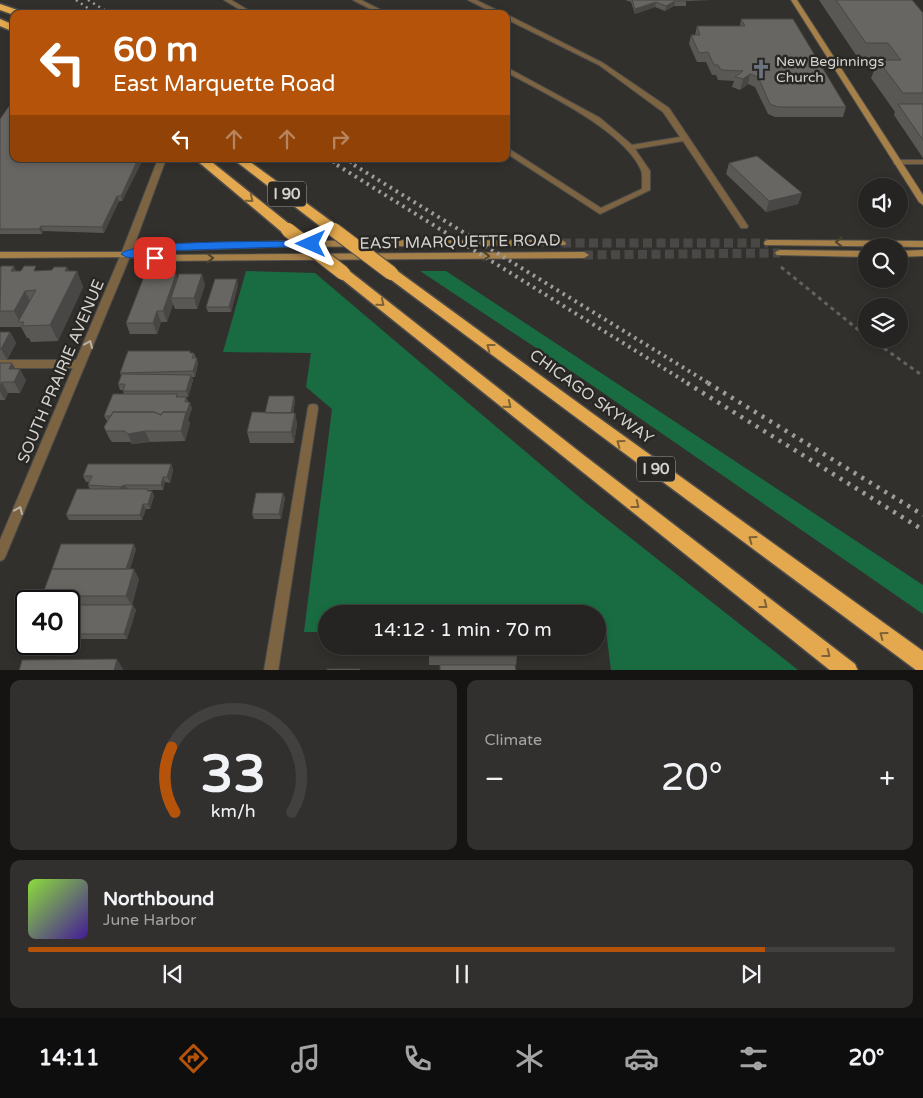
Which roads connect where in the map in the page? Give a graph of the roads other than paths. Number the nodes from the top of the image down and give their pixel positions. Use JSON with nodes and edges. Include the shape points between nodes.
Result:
{"nodes":[{"id":1,"x":227,"y":0,"type":"edge"},
{"id":2,"x":356,"y":0,"type":"edge"},
{"id":3,"x":471,"y":0,"type":"edge"},
{"id":4,"x":794,"y":0,"type":"edge"},
{"id":5,"x":245,"y":10,"type":"edge"},
{"id":6,"x":377,"y":10,"type":"edge"},
{"id":7,"x":493,"y":10,"type":"edge"},
{"id":8,"x":510,"y":18,"type":"edge"},
{"id":9,"x":510,"y":71,"type":"edge"},
{"id":10,"x":686,"y":138,"type":"junction"},
{"id":11,"x":630,"y":148,"type":"junction"},
{"id":12,"x":510,"y":152,"type":"edge"},
{"id":13,"x":161,"y":162,"type":"edge"},
{"id":14,"x":205,"y":162,"type":"edge"},
{"id":15,"x":243,"y":162,"type":"edge"},
{"id":16,"x":897,"y":162,"type":"junction"},
{"id":17,"x":923,"y":162,"type":"edge"},
{"id":18,"x":923,"y":202,"type":"edge"},
{"id":19,"x":744,"y":226,"type":"dead end"},
{"id":20,"x":768,"y":242,"type":"tunnel mouth"},
{"id":21,"x":562,"y":243,"type":"tunnel mouth"},
{"id":22,"x":923,"y":244,"type":"edge"},
{"id":23,"x":923,"y":253,"type":"edge"},
{"id":24,"x":0,"y":254,"type":"edge"},
{"id":25,"x":126,"y":254,"type":"junction"},
{"id":26,"x":858,"y":254,"type":"edge"},
{"id":27,"x":908,"y":254,"type":"edge"},
{"id":28,"x":584,"y":255,"type":"tunnel mouth"},
{"id":29,"x":777,"y":257,"type":"tunnel mouth"},
{"id":30,"x":0,"y":364,"type":"edge"},
{"id":31,"x":80,"y":364,"type":"junction"},
{"id":32,"x":312,"y":408,"type":"dead end"},
{"id":33,"x":0,"y":555,"type":"edge"},
{"id":34,"x":923,"y":663,"type":"edge"},
{"id":35,"x":271,"y":670,"type":"edge"},
{"id":36,"x":848,"y":670,"type":"edge"}],
"edges":[{"from":1,"to":5,"type":"street"},
{"from":2,"to":6,"type":"street"},
{"from":3,"to":7,"type":"street"},
{"from":4,"to":16,"type":"street"},
{"from":8,"to":10,"type":"street","via":[[601,64],[666,110]]},
{"from":9,"to":11,"type":"street","via":[[597,120]]},
{"from":10,"to":11,"type":"street"},
{"from":10,"to":19,"type":"street"},
{"from":11,"to":12,"type":"street","via":[[646,171],[646,190],[600,211]]},
{"from":13,"to":25,"type":"street","name":"SOUTH PRAIRIE AVENUE"},
{"from":14,"to":36,"type":"highway","number":"I 90","one_way":true,"bridge":true,"via":[[575,458]]},
{"from":34,"to":15,"type":"highway","name":"CHICAGO SKYWAY","number":"I 90","one_way":true,"bridge":true,"via":[[594,424]]},
{"from":16,"to":17,"type":"street"},
{"from":16,"to":18,"type":"street"},
{"from":22,"to":20,"type":"street","one_way":true},
{"from":21,"to":25,"type":"street","name":"EAST MARQUETTE ROAD","via":[[276,244],[159,248]]},
{"from":23,"to":27,"type":"street"},
{"from":24,"to":25,"type":"street","name":"EAST MARQUETTE ROAD"},
{"from":25,"to":28,"type":"street","name":"EAST MARQUETTE ROAD","one_way":true,"via":[[155,258]]},
{"from":31,"to":25,"type":"street","name":"SOUTH PRAIRIE AVENUE","one_way":true},
{"from":26,"to":29,"type":"street"},
{"from":30,"to":31,"type":"street"},
{"from":33,"to":31,"type":"street","name":"SOUTH PRAIRIE AVENUE","one_way":true},
{"from":32,"to":35,"type":"street"}]}
